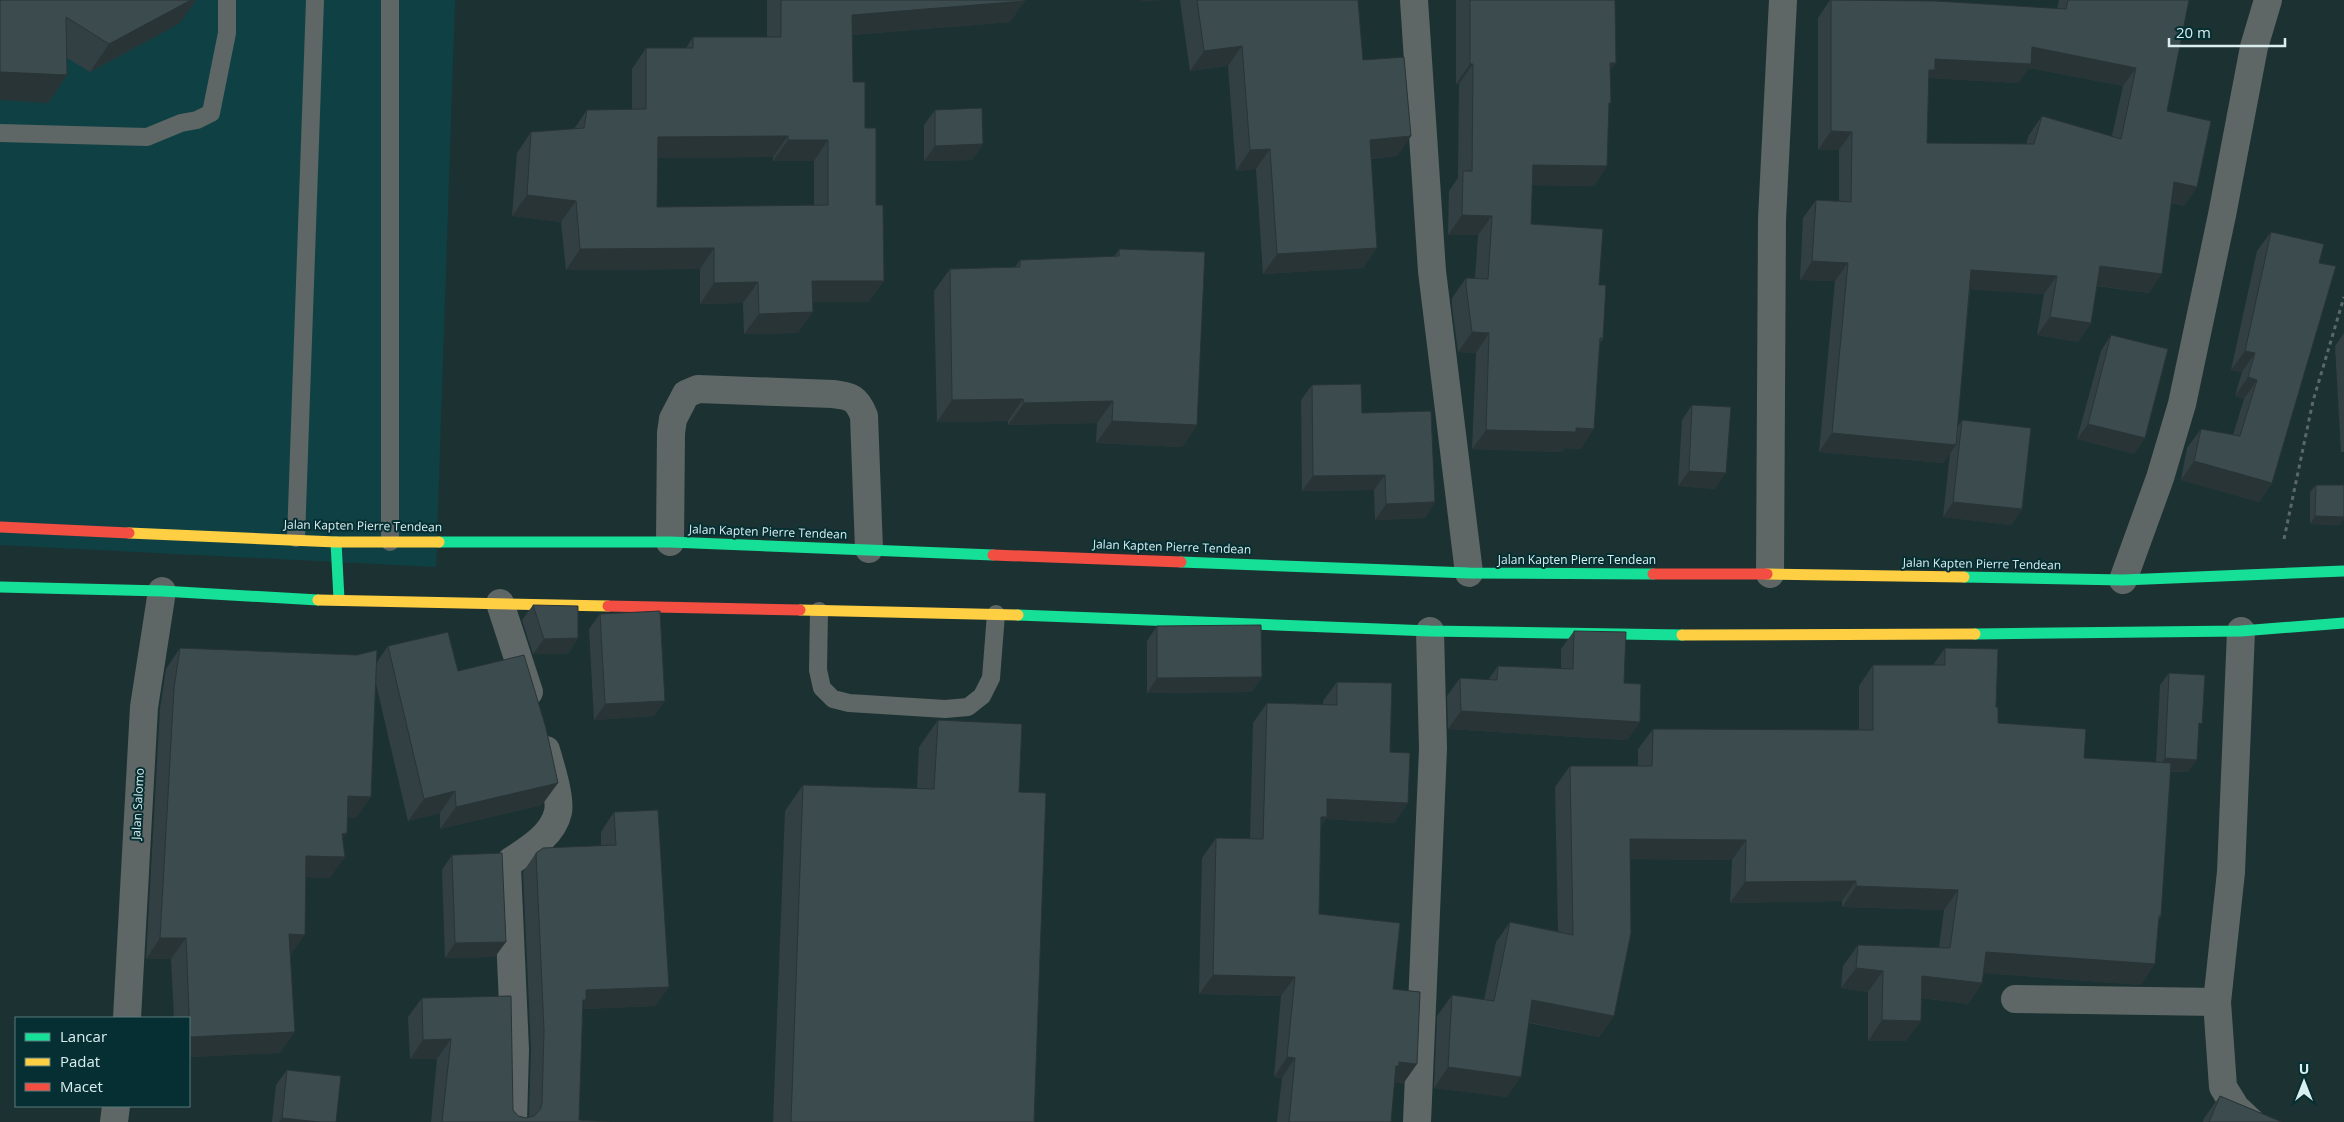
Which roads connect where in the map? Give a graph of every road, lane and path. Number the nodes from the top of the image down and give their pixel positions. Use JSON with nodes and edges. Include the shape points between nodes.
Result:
{"nodes":[{"id":1,"x":227,"y":0,"type":"edge"},
{"id":2,"x":315,"y":0,"type":"edge"},
{"id":3,"x":390,"y":0,"type":"edge"},
{"id":4,"x":1414,"y":0,"type":"edge"},
{"id":5,"x":1783,"y":0,"type":"edge"},
{"id":6,"x":2268,"y":0,"type":"edge"},
{"id":7,"x":0,"y":133,"type":"edge"},
{"id":8,"x":2344,"y":297,"type":"edge"},
{"id":9,"x":0,"y":527,"type":"edge"},
{"id":10,"x":296,"y":538,"type":"junction"},
{"id":11,"x":336,"y":542,"type":"junction"},
{"id":12,"x":390,"y":542,"type":"junction"},
{"id":13,"x":670,"y":542,"type":"junction"},
{"id":14,"x":870,"y":549,"type":"junction"},
{"id":15,"x":2344,"y":571,"type":"edge"},
{"id":16,"x":1469,"y":573,"type":"junction"},
{"id":17,"x":1770,"y":574,"type":"junction"},
{"id":18,"x":2277,"y":574,"type":"junction"},
{"id":19,"x":2123,"y":580,"type":"junction"},
{"id":20,"x":0,"y":587,"type":"edge"},
{"id":21,"x":162,"y":590,"type":"junction"},
{"id":22,"x":339,"y":599,"type":"junction"},
{"id":23,"x":500,"y":603,"type":"junction"},
{"id":24,"x":819,"y":610,"type":"junction"},
{"id":25,"x":996,"y":614,"type":"junction"},
{"id":26,"x":2344,"y":623,"type":"edge"},
{"id":27,"x":1430,"y":630,"type":"junction"},
{"id":28,"x":2241,"y":630,"type":"junction"},
{"id":29,"x":2015,"y":999,"type":"dead end"},
{"id":30,"x":2217,"y":1002,"type":"junction"},
{"id":31,"x":127,"y":1017,"type":"edge"},
{"id":32,"x":116,"y":1107,"type":"edge"},
{"id":33,"x":114,"y":1122,"type":"edge"},
{"id":34,"x":513,"y":1122,"type":"edge"},
{"id":35,"x":1417,"y":1122,"type":"edge"},
{"id":36,"x":2251,"y":1122,"type":"edge"}],
"edges":[{"from":1,"to":7,"type":"lane","via":[[227,33],[212,113],[147,137]]},
{"from":2,"to":10,"type":"lane"},
{"from":3,"to":12,"type":"lane"},
{"from":4,"to":16,"type":"street","via":[[1432,271]]},
{"from":5,"to":17,"type":"street","via":[[1772,219]]},
{"from":6,"to":19,"type":"street","via":[[2254,47],[2182,404],[2160,478]]},
{"from":8,"to":18,"type":"path","via":[[2313,401]]},
{"from":9,"to":10,"type":"highway","name":"Jalan Kapten Pierre Tendean"},
{"from":10,"to":11,"type":"highway","name":"Jalan Kapten Pierre Tendean"},
{"from":11,"to":12,"type":"highway","name":"Jalan Kapten Pierre Tendean"},
{"from":11,"to":22,"type":"highway"},
{"from":12,"to":13,"type":"highway","name":"Jalan Kapten Pierre Tendean"},
{"from":13,"to":14,"type":"highway","name":"Jalan Kapten Pierre Tendean"},
{"from":13,"to":14,"type":"street","via":[[673,419],[686,394],[698,389],[833,394],[849,396],[860,404],[864,416]]},
{"from":14,"to":16,"type":"highway","name":"Jalan Kapten Pierre Tendean"},
{"from":15,"to":18,"type":"highway","name":"Jalan Kapten Pierre Tendean"},
{"from":16,"to":17,"type":"highway","name":"Jalan Kapten Pierre Tendean"},
{"from":17,"to":19,"type":"highway","name":"Jalan Kapten Pierre Tendean"},
{"from":18,"to":19,"type":"highway","name":"Jalan Kapten Pierre Tendean"},
{"from":20,"to":21,"type":"highway"},
{"from":21,"to":22,"type":"highway","via":[[302,600]]},
{"from":21,"to":31,"type":"street","name":"Jalan Salomo","via":[[142,732]]},
{"from":22,"to":23,"type":"highway"},
{"from":23,"to":24,"type":"highway"},
{"from":23,"to":34,"type":"street","via":[[554,778],[559,811],[546,835],[507,866],[515,1050]]},
{"from":24,"to":25,"type":"highway"},
{"from":24,"to":25,"type":"lane","via":[[818,670],[822,688],[833,699],[849,703],[945,708],[968,707],[982,696],[991,678]]},
{"from":25,"to":27,"type":"highway"},
{"from":26,"to":28,"type":"highway"},
{"from":27,"to":28,"type":"highway","via":[[1746,636]]},
{"from":27,"to":35,"type":"street","via":[[1433,749]]},
{"from":28,"to":30,"type":"street","via":[[2231,872]]},
{"from":29,"to":30,"type":"street"},
{"from":30,"to":36,"type":"street","via":[[2223,1087],[2236,1108]]},
{"from":32,"to":33,"type":"street"}]}
